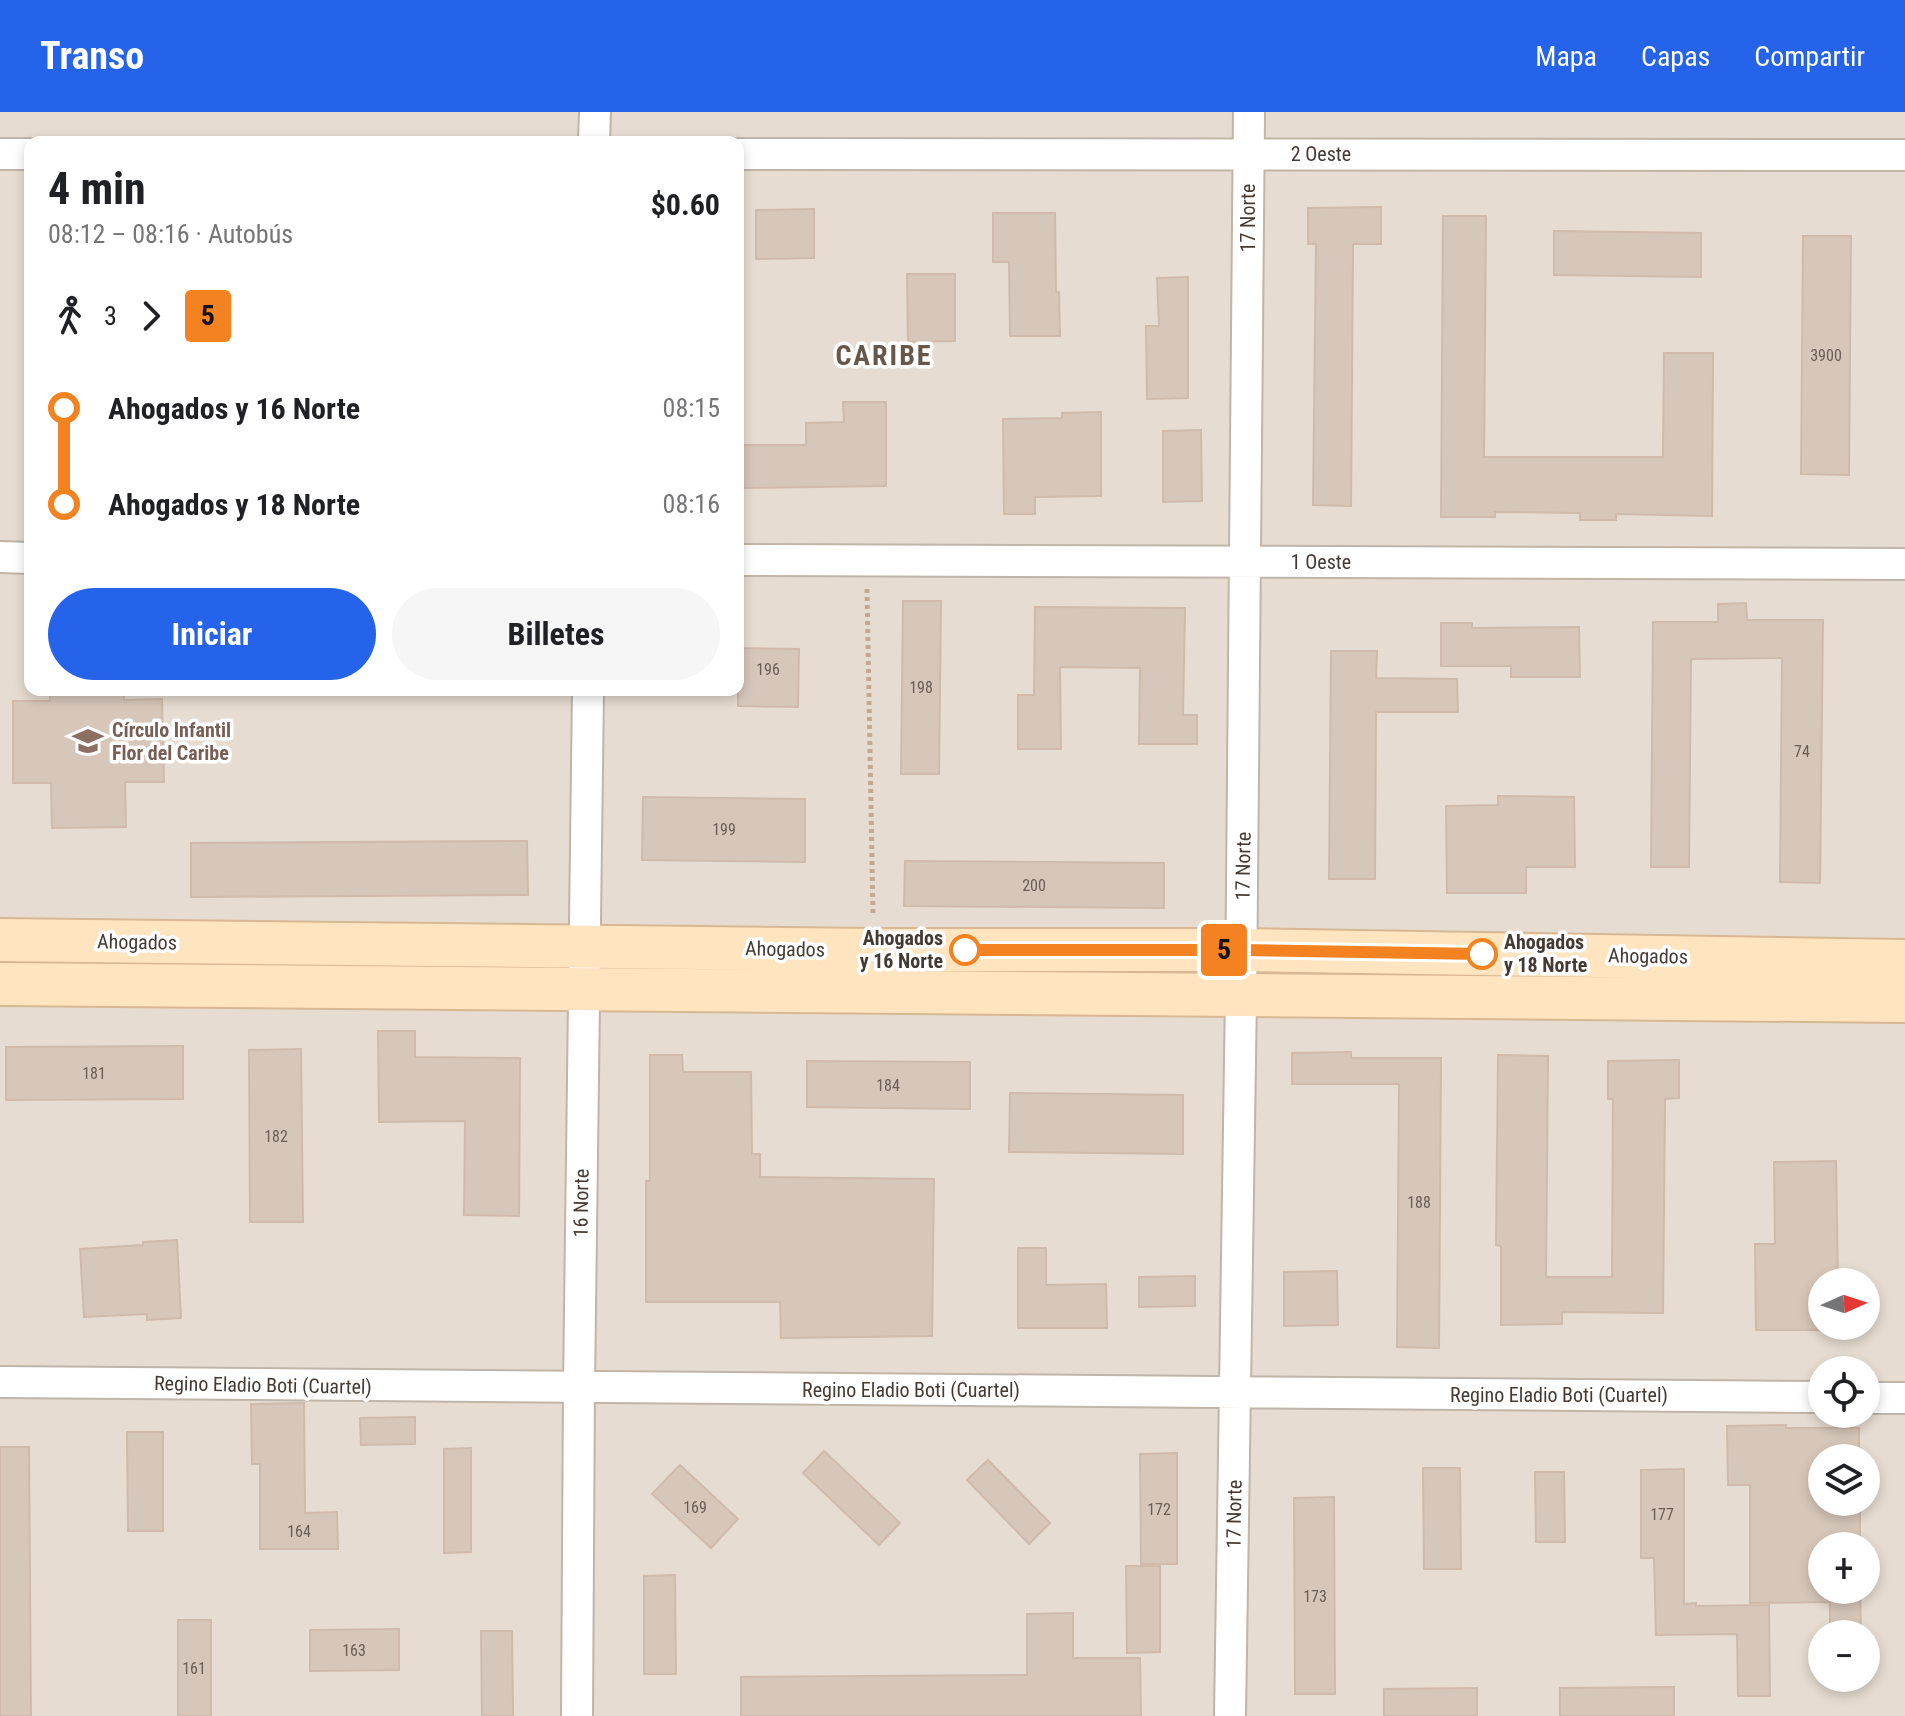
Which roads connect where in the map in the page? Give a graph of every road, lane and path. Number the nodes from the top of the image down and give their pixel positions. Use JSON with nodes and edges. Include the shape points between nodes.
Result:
{"nodes":[{"id":1,"x":595,"y":112,"type":"edge"},
{"id":2,"x":1249,"y":112,"type":"edge"},
{"id":3,"x":594,"y":136,"type":"edge"},
{"id":4,"x":0,"y":154,"type":"edge"},
{"id":5,"x":24,"y":154,"type":"edge"},
{"id":6,"x":744,"y":154,"type":"edge"},
{"id":7,"x":1248,"y":154,"type":"junction"},
{"id":8,"x":1905,"y":155,"type":"edge"},
{"id":9,"x":0,"y":557,"type":"edge"},
{"id":10,"x":24,"y":558,"type":"edge"},
{"id":11,"x":744,"y":560,"type":"edge"},
{"id":12,"x":867,"y":560,"type":"junction"},
{"id":13,"x":1246,"y":562,"type":"junction"},
{"id":14,"x":1905,"y":564,"type":"edge"},
{"id":15,"x":588,"y":696,"type":"edge"},
{"id":16,"x":0,"y":940,"type":"edge"},
{"id":17,"x":585,"y":947,"type":"junction"},
{"id":18,"x":873,"y":950,"type":"junction"},
{"id":19,"x":1242,"y":950,"type":"junction"},
{"id":20,"x":1905,"y":961,"type":"edge"},
{"id":21,"x":0,"y":984,"type":"edge"},
{"id":22,"x":584,"y":988,"type":"junction"},
{"id":23,"x":1241,"y":995,"type":"junction"},
{"id":24,"x":1905,"y":1001,"type":"edge"},
{"id":25,"x":0,"y":1382,"type":"edge"},
{"id":26,"x":579,"y":1388,"type":"junction"},
{"id":27,"x":1236,"y":1393,"type":"junction"},
{"id":28,"x":1808,"y":1397,"type":"edge"},
{"id":29,"x":1880,"y":1398,"type":"edge"},
{"id":30,"x":1905,"y":1398,"type":"edge"},
{"id":31,"x":577,"y":1716,"type":"edge"},
{"id":32,"x":1230,"y":1716,"type":"edge"}],
"edges":[{"from":1,"to":3,"type":"street"},
{"from":2,"to":7,"type":"street","name":"17 Norte"},
{"from":4,"to":5,"type":"street"},
{"from":6,"to":7,"type":"street","name":"2 Oeste"},
{"from":7,"to":8,"type":"street","name":"2 Oeste"},
{"from":7,"to":13,"type":"street","name":"17 Norte"},
{"from":9,"to":10,"type":"street"},
{"from":11,"to":12,"type":"street","name":"1 Oeste"},
{"from":12,"to":13,"type":"street","name":"1 Oeste"},
{"from":12,"to":18,"type":"path"},
{"from":13,"to":14,"type":"street","name":"1 Oeste"},
{"from":13,"to":19,"type":"street","name":"17 Norte"},
{"from":15,"to":17,"type":"street","name":"16 Norte"},
{"from":16,"to":17,"type":"main road","name":"Ahogados"},
{"from":17,"to":18,"type":"main road","name":"Ahogados"},
{"from":17,"to":22,"type":"street","name":"16 Norte"},
{"from":18,"to":19,"type":"main road","name":"Ahogados"},
{"from":19,"to":20,"type":"main road","name":"Ahogados"},
{"from":19,"to":23,"type":"street","name":"17 Norte"},
{"from":21,"to":22,"type":"main road","name":"Ahogados"},
{"from":22,"to":23,"type":"main road","name":"Ahogados"},
{"from":22,"to":26,"type":"street","name":"16 Norte"},
{"from":23,"to":24,"type":"main road","name":"Ahogados"},
{"from":23,"to":27,"type":"street","name":"17 Norte"},
{"from":25,"to":26,"type":"street","name":"Regino Eladio Boti (Cuartel)"},
{"from":26,"to":27,"type":"street","name":"Regino Eladio Boti (Cuartel)"},
{"from":26,"to":31,"type":"street","name":"16 Norte"},
{"from":27,"to":28,"type":"street","name":"Regino Eladio Boti (Cuartel)"},
{"from":27,"to":32,"type":"street","name":"17 Norte"},
{"from":29,"to":30,"type":"street"}]}
